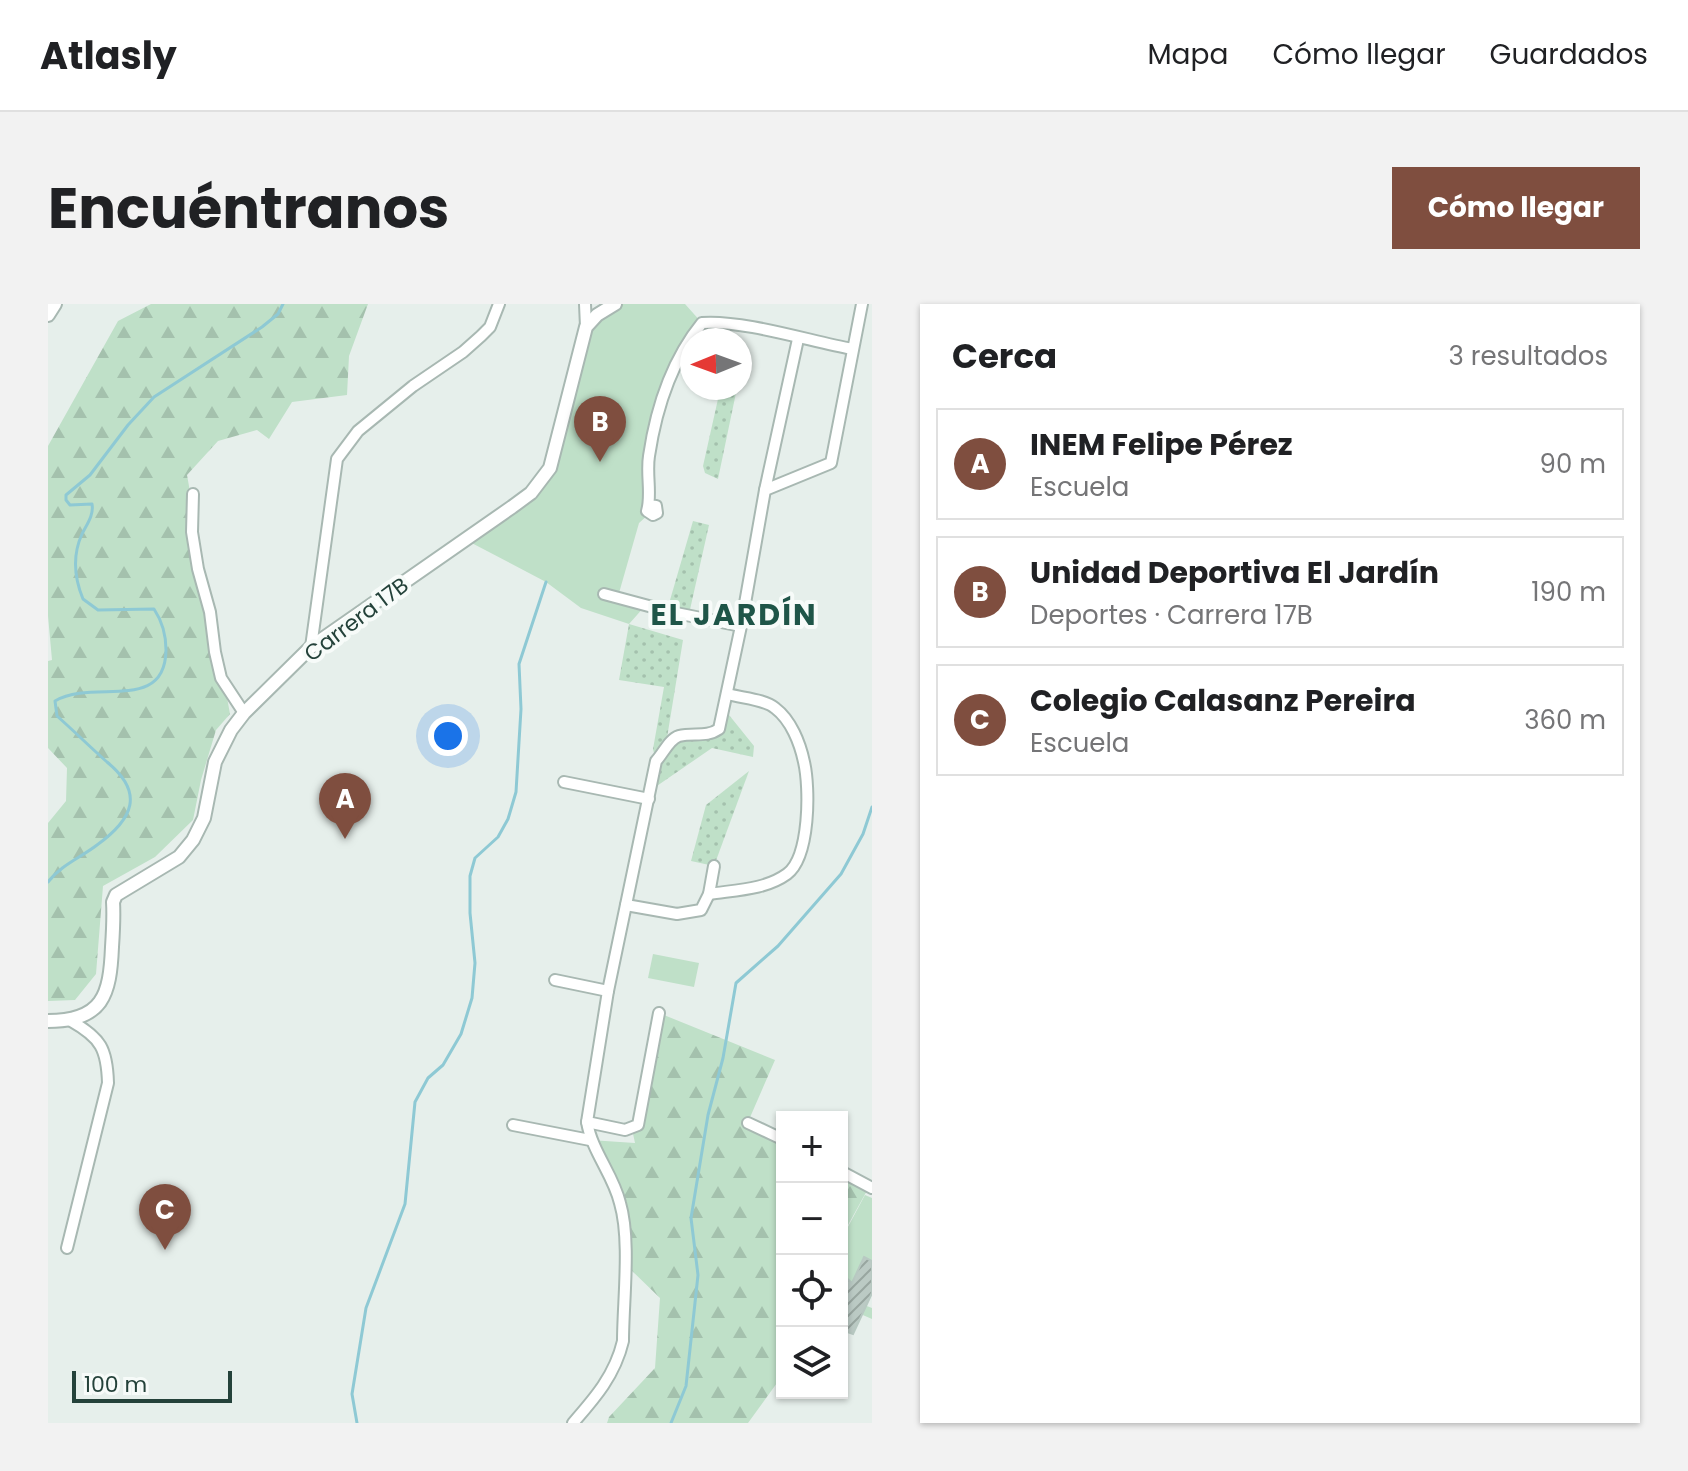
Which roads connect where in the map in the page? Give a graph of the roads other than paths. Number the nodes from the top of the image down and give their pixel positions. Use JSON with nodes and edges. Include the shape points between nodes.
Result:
{"nodes":[{"id":1,"x":55,"y":304,"type":"edge"},
{"id":2,"x":499,"y":304,"type":"edge"},
{"id":3,"x":585,"y":304,"type":"edge"},
{"id":4,"x":862,"y":304,"type":"edge"},
{"id":5,"x":609,"y":305,"type":"edge"},
{"id":6,"x":48,"y":315,"type":"edge"},
{"id":7,"x":586,"y":327,"type":"junction"},
{"id":8,"x":798,"y":339,"type":"junction"},
{"id":9,"x":852,"y":349,"type":"junction"},
{"id":10,"x":765,"y":490,"type":"junction"},
{"id":11,"x":193,"y":494,"type":"dead end"},
{"id":12,"x":649,"y":505,"type":"dead end"},
{"id":13,"x":604,"y":594,"type":"dead end"},
{"id":14,"x":741,"y":626,"type":"junction"},
{"id":15,"x":311,"y":647,"type":"junction"},
{"id":16,"x":728,"y":694,"type":"junction"},
{"id":17,"x":244,"y":713,"type":"junction"},
{"id":18,"x":564,"y":782,"type":"dead end"},
{"id":19,"x":649,"y":799,"type":"junction"},
{"id":20,"x":714,"y":866,"type":"dead end"},
{"id":21,"x":709,"y":894,"type":"junction"},
{"id":22,"x":626,"y":905,"type":"junction"},
{"id":23,"x":555,"y":980,"type":"dead end"},
{"id":24,"x":608,"y":991,"type":"junction"},
{"id":25,"x":659,"y":1013,"type":"dead end"},
{"id":26,"x":48,"y":1021,"type":"edge"},
{"id":27,"x":71,"y":1021,"type":"junction"},
{"id":28,"x":587,"y":1122,"type":"junction"},
{"id":29,"x":748,"y":1123,"type":"dead end"},
{"id":30,"x":513,"y":1125,"type":"dead end"},
{"id":31,"x":776,"y":1136,"type":"edge"},
{"id":32,"x":590,"y":1140,"type":"junction"},
{"id":33,"x":848,"y":1175,"type":"edge"},
{"id":34,"x":871,"y":1186,"type":"edge"},
{"id":35,"x":67,"y":1248,"type":"dead end"},
{"id":36,"x":573,"y":1423,"type":"edge"}],
"edges":[{"from":1,"to":6,"type":"street"},
{"from":2,"to":15,"type":"street","via":[[481,336],[358,431],[337,459]]},
{"from":3,"to":7,"type":"street"},
{"from":4,"to":9,"type":"street"},
{"from":5,"to":7,"type":"street"},
{"from":7,"to":15,"type":"street","name":"Carrera 17B","via":[[542,482]]},
{"from":8,"to":9,"type":"street"},
{"from":8,"to":10,"type":"street"},
{"from":8,"to":12,"type":"street","via":[[702,323],[671,374],[649,455]]},
{"from":9,"to":10,"type":"street","via":[[831,463]]},
{"from":10,"to":14,"type":"street"},
{"from":11,"to":17,"type":"street","via":[[192,532],[221,678]]},
{"from":13,"to":14,"type":"street"},
{"from":14,"to":16,"type":"street"},
{"from":15,"to":17,"type":"street","name":"Carrera 17B"},
{"from":16,"to":19,"type":"street","via":[[719,729],[671,741],[656,761]]},
{"from":16,"to":21,"type":"street","via":[[774,706],[789,723],[805,764],[805,833],[800,858],[789,873],[754,888]]},
{"from":17,"to":27,"type":"street","name":"Carrera 17B","via":[[215,762],[204,818],[193,840],[179,857],[116,895],[111,980],[94,1008]]},
{"from":18,"to":19,"type":"street"},
{"from":19,"to":22,"type":"street"},
{"from":20,"to":21,"type":"street"},
{"from":21,"to":22,"type":"street","via":[[701,910],[691,914]]},
{"from":22,"to":24,"type":"street"},
{"from":23,"to":24,"type":"street"},
{"from":24,"to":28,"type":"street"},
{"from":25,"to":28,"type":"street","via":[[638,1125],[625,1130]]},
{"from":26,"to":27,"type":"street"},
{"from":27,"to":35,"type":"street","via":[[102,1046],[108,1083]]},
{"from":28,"to":32,"type":"street"},
{"from":29,"to":31,"type":"street"},
{"from":30,"to":32,"type":"street"},
{"from":32,"to":36,"type":"street","via":[[620,1202],[623,1341],[604,1387]]},
{"from":33,"to":34,"type":"street"}]}
